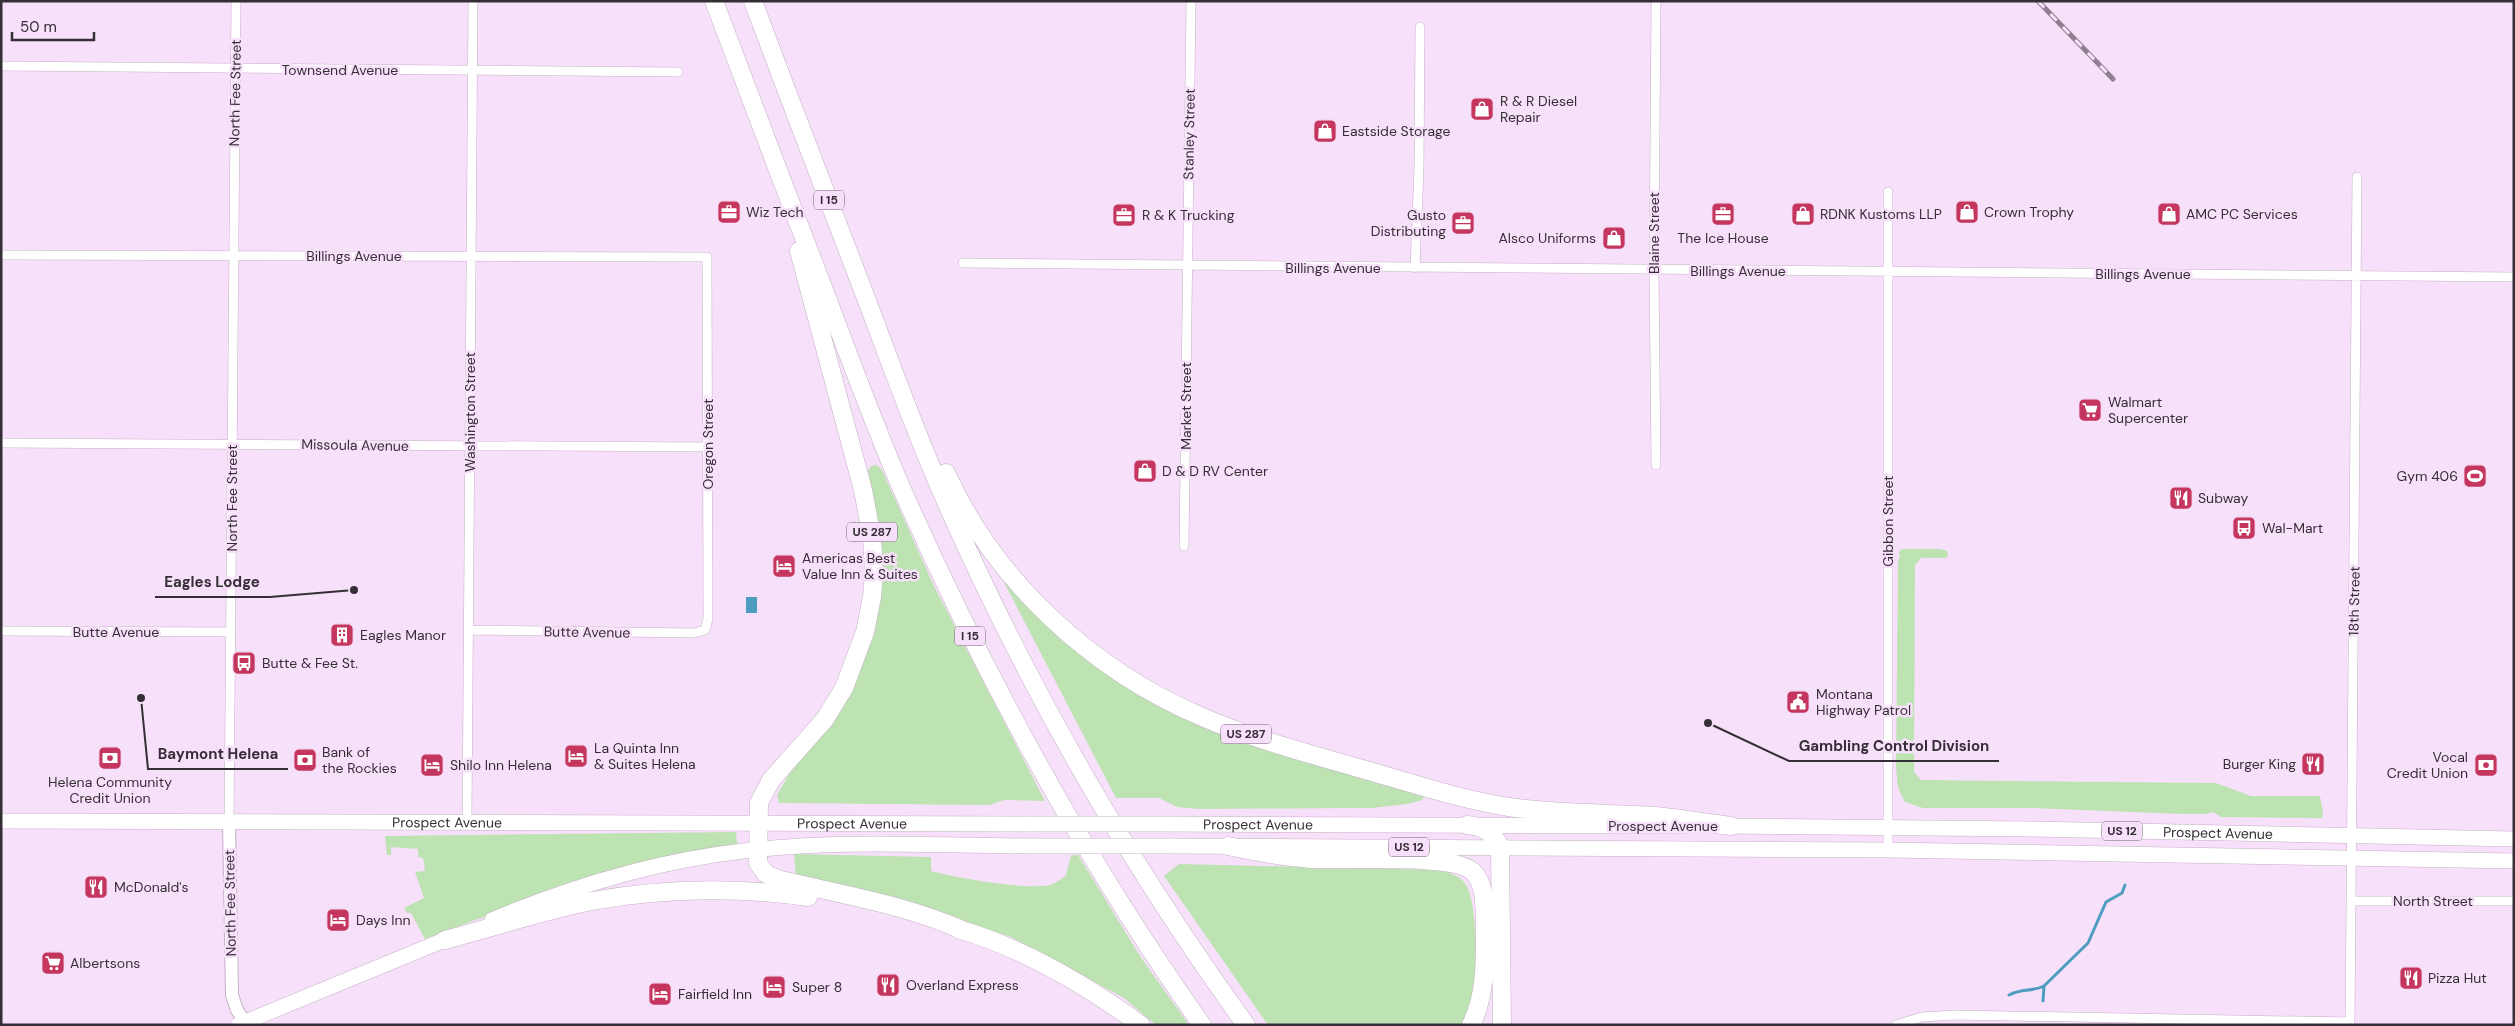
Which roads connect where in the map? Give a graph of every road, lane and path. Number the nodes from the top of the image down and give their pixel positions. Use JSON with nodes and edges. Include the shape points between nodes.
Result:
{"nodes":[{"id":1,"x":236,"y":1,"type":"edge"},
{"id":2,"x":473,"y":1,"type":"edge"},
{"id":3,"x":714,"y":1,"type":"edge"},
{"id":4,"x":752,"y":1,"type":"edge"},
{"id":5,"x":1191,"y":1,"type":"edge"},
{"id":6,"x":1656,"y":1,"type":"edge"},
{"id":7,"x":1420,"y":27,"type":"dead end"},
{"id":8,"x":1,"y":66,"type":"edge"},
{"id":9,"x":473,"y":69,"type":"junction"},
{"id":10,"x":235,"y":70,"type":"junction"},
{"id":11,"x":678,"y":72,"type":"dead end"},
{"id":12,"x":2357,"y":177,"type":"dead end"},
{"id":13,"x":1888,"y":192,"type":"dead end"},
{"id":14,"x":796,"y":218,"type":"junction"},
{"id":15,"x":1,"y":255,"type":"edge"},
{"id":16,"x":471,"y":255,"type":"junction"},
{"id":17,"x":234,"y":256,"type":"junction"},
{"id":18,"x":707,"y":257,"type":"joint"},
{"id":19,"x":963,"y":264,"type":"dead end"},
{"id":20,"x":1187,"y":266,"type":"junction"},
{"id":21,"x":1415,"y":268,"type":"junction"},
{"id":22,"x":1654,"y":270,"type":"junction"},
{"id":23,"x":1888,"y":272,"type":"junction"},
{"id":24,"x":2358,"y":276,"type":"junction"},
{"id":25,"x":2514,"y":277,"type":"edge"},
{"id":26,"x":905,"y":399,"type":"junction"},
{"id":27,"x":1,"y":443,"type":"edge"},
{"id":28,"x":232,"y":444,"type":"junction"},
{"id":29,"x":470,"y":446,"type":"junction"},
{"id":30,"x":708,"y":447,"type":"junction"},
{"id":31,"x":1656,"y":465,"type":"dead end"},
{"id":32,"x":1184,"y":546,"type":"dead end"},
{"id":33,"x":469,"y":630,"type":"junction"},
{"id":34,"x":705,"y":630,"type":"joint"},
{"id":35,"x":1,"y":631,"type":"edge"},
{"id":36,"x":232,"y":632,"type":"junction"},
{"id":37,"x":1,"y":821,"type":"edge"},
{"id":38,"x":229,"y":822,"type":"junction"},
{"id":39,"x":468,"y":822,"type":"junction"},
{"id":40,"x":759,"y":823,"type":"junction"},
{"id":41,"x":1467,"y":825,"type":"junction"},
{"id":42,"x":1731,"y":826,"type":"junction"},
{"id":43,"x":1888,"y":827,"type":"junction"},
{"id":44,"x":2352,"y":837,"type":"junction"},
{"id":45,"x":2514,"y":839,"type":"edge"},
{"id":46,"x":1228,"y":846,"type":"junction"},
{"id":47,"x":1500,"y":847,"type":"junction"},
{"id":48,"x":758,"y":850,"type":"junction"},
{"id":49,"x":1888,"y":850,"type":"junction"},
{"id":50,"x":2352,"y":859,"type":"junction"},
{"id":51,"x":2514,"y":861,"type":"edge"},
{"id":52,"x":2351,"y":900,"type":"junction"},
{"id":53,"x":2514,"y":901,"type":"edge"},
{"id":54,"x":1170,"y":915,"type":"junction"},
{"id":55,"x":968,"y":932,"type":"junction"},
{"id":56,"x":444,"y":940,"type":"junction"},
{"id":57,"x":2350,"y":1023,"type":"edge"},
{"id":58,"x":244,"y":1024,"type":"edge"},
{"id":59,"x":1141,"y":1025,"type":"edge"},
{"id":60,"x":1202,"y":1025,"type":"edge"},
{"id":61,"x":1246,"y":1025,"type":"edge"},
{"id":62,"x":1259,"y":1025,"type":"edge"},
{"id":63,"x":1471,"y":1025,"type":"edge"},
{"id":64,"x":1502,"y":1025,"type":"edge"},
{"id":65,"x":1896,"y":1025,"type":"edge"}],
"edges":[{"from":1,"to":10,"type":"street","name":"North Fee Street"},
{"from":2,"to":9,"type":"street","name":"Washington Street"},
{"from":3,"to":14,"type":"highway","number":"I 15"},
{"from":4,"to":26,"type":"highway","number":"I 15"},
{"from":5,"to":20,"type":"street","name":"Stanley Street"},
{"from":6,"to":22,"type":"street","name":"Blaine Street"},
{"from":7,"to":21,"type":"street"},
{"from":8,"to":10,"type":"street","name":"Townsend Avenue"},
{"from":9,"to":10,"type":"street","name":"Townsend Avenue"},
{"from":9,"to":11,"type":"street","name":"Townsend Avenue"},
{"from":9,"to":16,"type":"street","name":"Washington Street"},
{"from":10,"to":17,"type":"street","name":"North Fee Street"},
{"from":12,"to":24,"type":"street","name":"18th Street"},
{"from":13,"to":23,"type":"street","name":"Gibbon Street"},
{"from":14,"to":40,"type":"highway","number":"US 287","via":[[800,256],[869,514],[874,585],[865,632],[844,688],[825,720],[772,780],[759,804]]},
{"from":14,"to":60,"type":"highway","number":"I 15","via":[[900,484],[986,668],[1085,844]]},
{"from":15,"to":17,"type":"street","name":"Billings Avenue"},
{"from":16,"to":17,"type":"street","name":"Billings Avenue"},
{"from":16,"to":18,"type":"street","name":"Billings Avenue"},
{"from":16,"to":29,"type":"street","name":"Washington Street"},
{"from":17,"to":28,"type":"street","name":"North Fee Street"},
{"from":18,"to":30,"type":"street","name":"Oregon Street"},
{"from":19,"to":20,"type":"street","name":"Billings Avenue"},
{"from":20,"to":21,"type":"street","name":"Billings Avenue"},
{"from":20,"to":32,"type":"street","name":"Market Street"},
{"from":21,"to":22,"type":"street","name":"Billings Avenue"},
{"from":22,"to":23,"type":"street","name":"Billings Avenue"},
{"from":22,"to":31,"type":"street","name":"Blaine Street"},
{"from":23,"to":24,"type":"street","name":"Billings Avenue"},
{"from":23,"to":43,"type":"street","name":"Gibbon Street"},
{"from":24,"to":25,"type":"street","name":"Billings Avenue"},
{"from":24,"to":44,"type":"street","name":"18th Street"},
{"from":26,"to":42,"type":"highway","number":"US 287","via":[[914,403],[951,485],[970,518],[1012,576],[1079,642],[1164,699],[1264,740],[1479,801],[1527,809],[1654,816]]},
{"from":26,"to":54,"type":"highway","number":"I 15","via":[[943,494],[1023,662],[1085,777]]},
{"from":27,"to":28,"type":"street","name":"Missoula Avenue"},
{"from":28,"to":29,"type":"street","name":"Missoula Avenue"},
{"from":28,"to":36,"type":"street","name":"North Fee Street"},
{"from":29,"to":30,"type":"street","name":"Missoula Avenue"},
{"from":29,"to":33,"type":"street","name":"Washington Street"},
{"from":30,"to":34,"type":"street","name":"Oregon Street","via":[[708,619]]},
{"from":33,"to":34,"type":"street","name":"Butte Avenue","via":[[694,634]]},
{"from":33,"to":39,"type":"street","name":"Washington Street"},
{"from":35,"to":36,"type":"street","name":"Butte Avenue"},
{"from":36,"to":38,"type":"street","name":"North Fee Street"},
{"from":37,"to":38,"type":"highway","name":"Prospect Avenue"},
{"from":38,"to":39,"type":"highway","name":"Prospect Avenue"},
{"from":38,"to":58,"type":"main road","name":"North Fee Street","via":[[232,995]]},
{"from":39,"to":40,"type":"highway","name":"Prospect Avenue"},
{"from":40,"to":41,"type":"highway","name":"Prospect Avenue","bridge":true},
{"from":40,"to":48,"type":"highway","number":"US 287"},
{"from":41,"to":42,"type":"highway","name":"Prospect Avenue","number":"US 12"},
{"from":41,"to":47,"type":"highway","via":[[1488,832]]},
{"from":42,"to":43,"type":"highway","name":"Prospect Avenue","number":"US 12"},
{"from":43,"to":44,"type":"highway","name":"Prospect Avenue","number":"US 12"},
{"from":43,"to":49,"type":"street","name":"Gibbon Street"},
{"from":44,"to":45,"type":"highway","name":"Prospect Avenue","number":"US 12"},
{"from":44,"to":50,"type":"street","name":"18th Street"},
{"from":46,"to":47,"type":"highway","name":"Prospect Avenue","number":"US 12"},
{"from":46,"to":48,"type":"highway","name":"Prospect Avenue","bridge":true,"via":[[843,845]]},
{"from":46,"to":63,"type":"highway","via":[[1312,859],[1446,862],[1470,870],[1482,889],[1485,946],[1482,992]]},
{"from":47,"to":49,"type":"highway","name":"Prospect Avenue","number":"US 12"},
{"from":47,"to":64,"type":"highway"},
{"from":48,"to":55,"type":"highway","via":[[759,866],[776,879],[894,905]]},
{"from":48,"to":56,"type":"highway","name":"Prospect Avenue","via":[[682,860],[613,877],[544,899]]},
{"from":49,"to":50,"type":"highway","name":"Prospect Avenue","number":"US 12"},
{"from":50,"to":51,"type":"highway","name":"Prospect Avenue","number":"US 12"},
{"from":50,"to":52,"type":"street","name":"18th Street"},
{"from":52,"to":53,"type":"street","name":"North Street"},
{"from":52,"to":57,"type":"street","name":"18th Street"},
{"from":54,"to":61,"type":"highway","number":"I 15"},
{"from":54,"to":62,"type":"highway"},
{"from":55,"to":56,"type":"highway","via":[[831,900],[771,892],[699,890],[593,901]]},
{"from":55,"to":59,"type":"highway","via":[[1056,972]]},
{"from":56,"to":58,"type":"highway","name":"Prospect Avenue"},
{"from":57,"to":65,"type":"street","via":[[1955,1015],[1922,1017]]}]}
